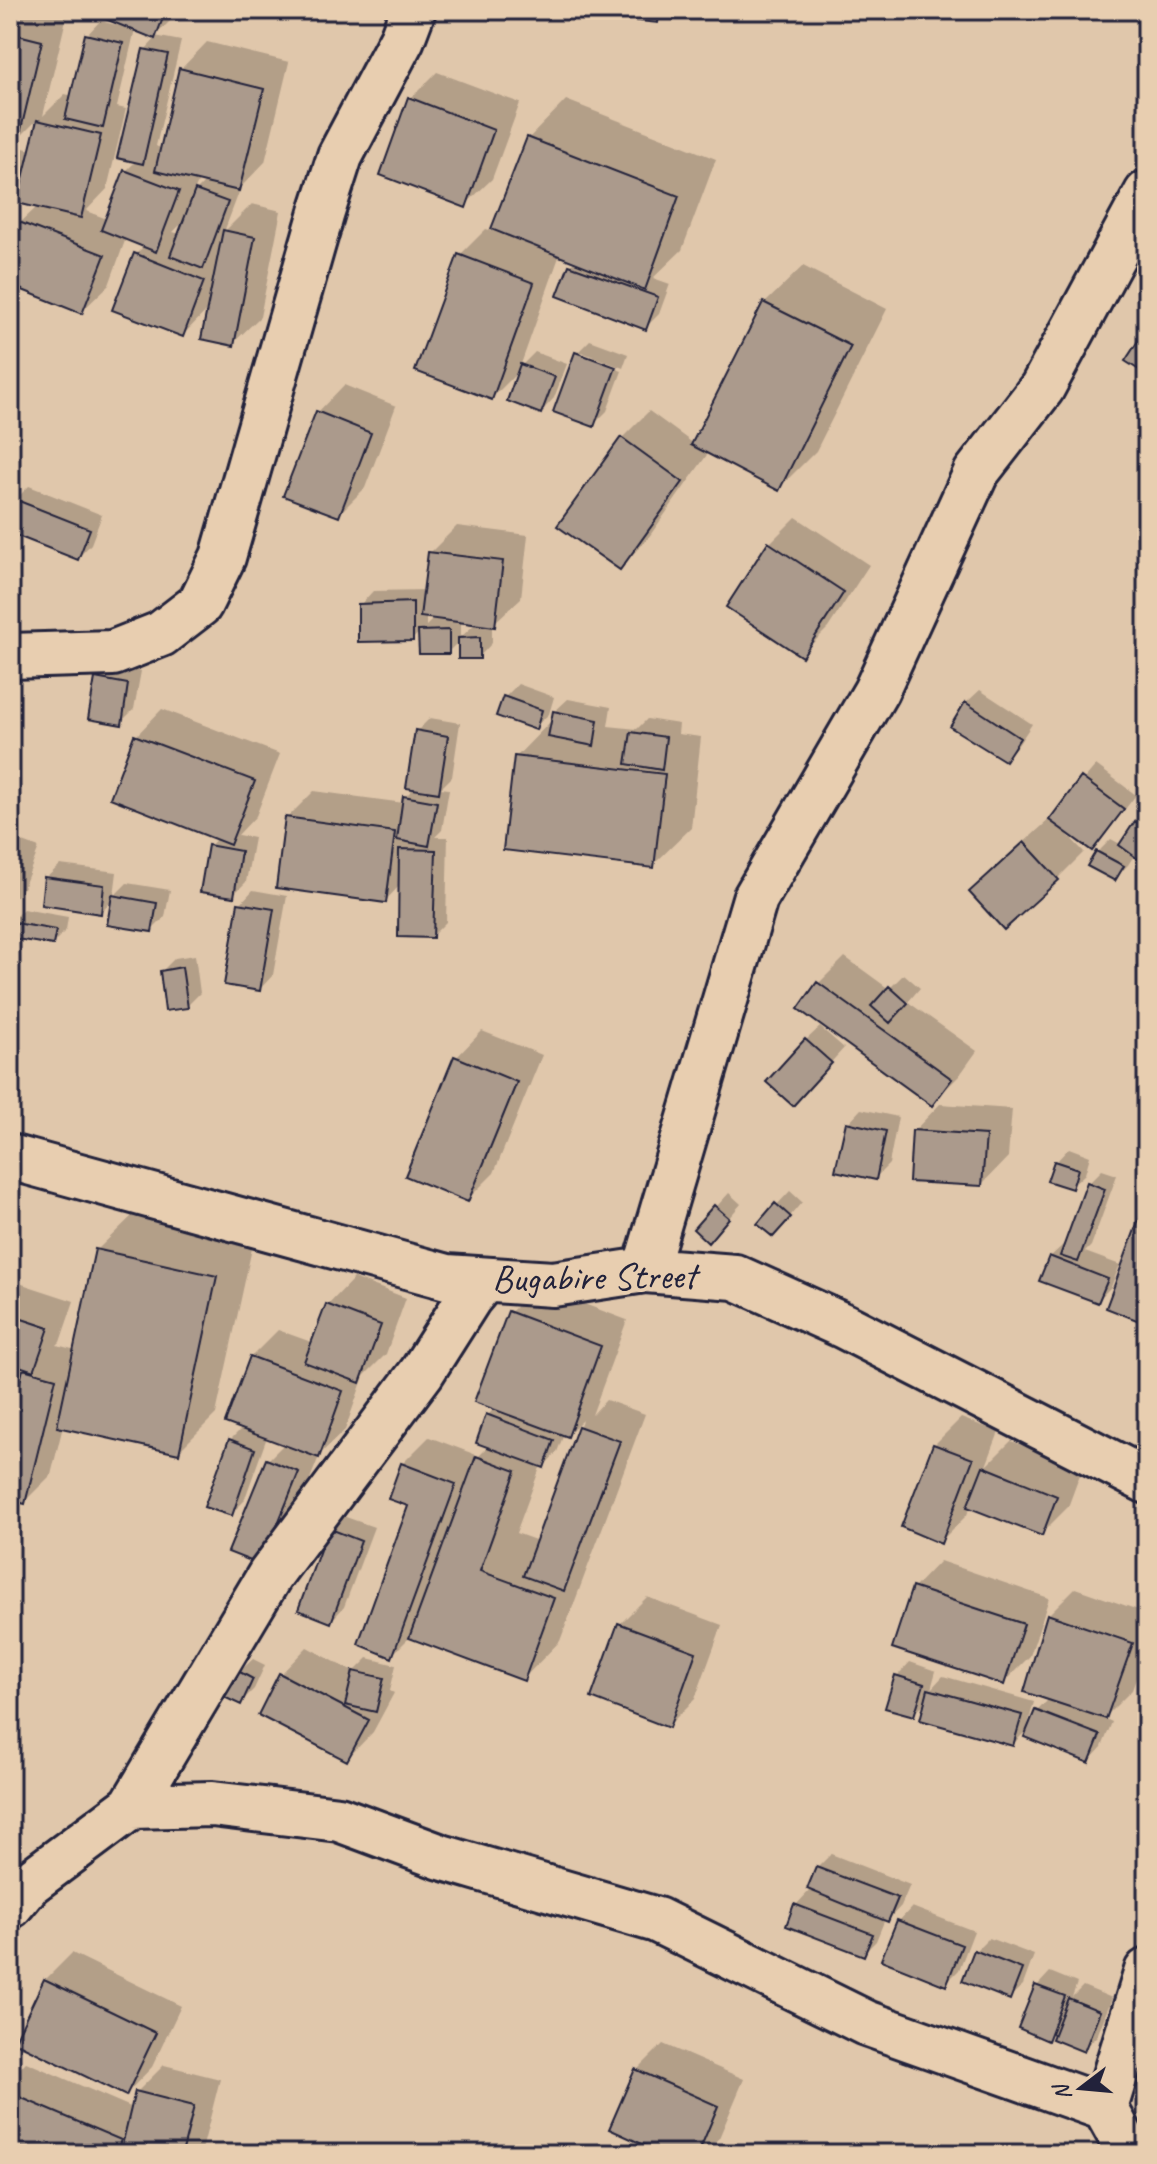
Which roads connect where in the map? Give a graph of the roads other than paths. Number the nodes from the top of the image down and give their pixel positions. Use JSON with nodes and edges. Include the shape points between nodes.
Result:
{"nodes":[{"id":1,"x":413,"y":10,"type":"edge"},
{"id":2,"x":1147,"y":193,"type":"edge"},
{"id":3,"x":10,"y":656,"type":"edge"},
{"id":4,"x":10,"y":1157,"type":"edge"},
{"id":5,"x":645,"y":1270,"type":"junction"},
{"id":6,"x":484,"y":1280,"type":"junction"},
{"id":7,"x":1147,"y":1481,"type":"edge"},
{"id":8,"x":132,"y":1806,"type":"junction"},
{"id":9,"x":10,"y":1906,"type":"edge"},
{"id":10,"x":1147,"y":1971,"type":"edge"},
{"id":11,"x":1105,"y":2108,"type":"junction"},
{"id":12,"x":1137,"y":2154,"type":"edge"}],
"edges":[{"from":1,"to":3,"type":"street","via":[[340,156],[223,557],[200,604],[161,634],[113,653]]},
{"from":2,"to":5,"type":"street","via":[[1042,388],[976,473],[876,691],[755,899]]},
{"from":4,"to":6,"type":"street","name":"Bugabire Street","via":[[447,1277]]},
{"from":5,"to":6,"type":"street","name":"Bugabire Street","via":[[553,1284]]},
{"from":5,"to":7,"type":"street","name":"Bugabire Street","via":[[735,1277],[844,1326]]},
{"from":6,"to":8,"type":"street","via":[[270,1575]]},
{"from":8,"to":9,"type":"street","via":[[29,1883]]},
{"from":8,"to":11,"type":"street","via":[[212,1804],[339,1819],[441,1857],[657,1920],[866,2023]]},
{"from":10,"to":11,"type":"street"},
{"from":11,"to":12,"type":"street","via":[[1129,2151]]}]}
